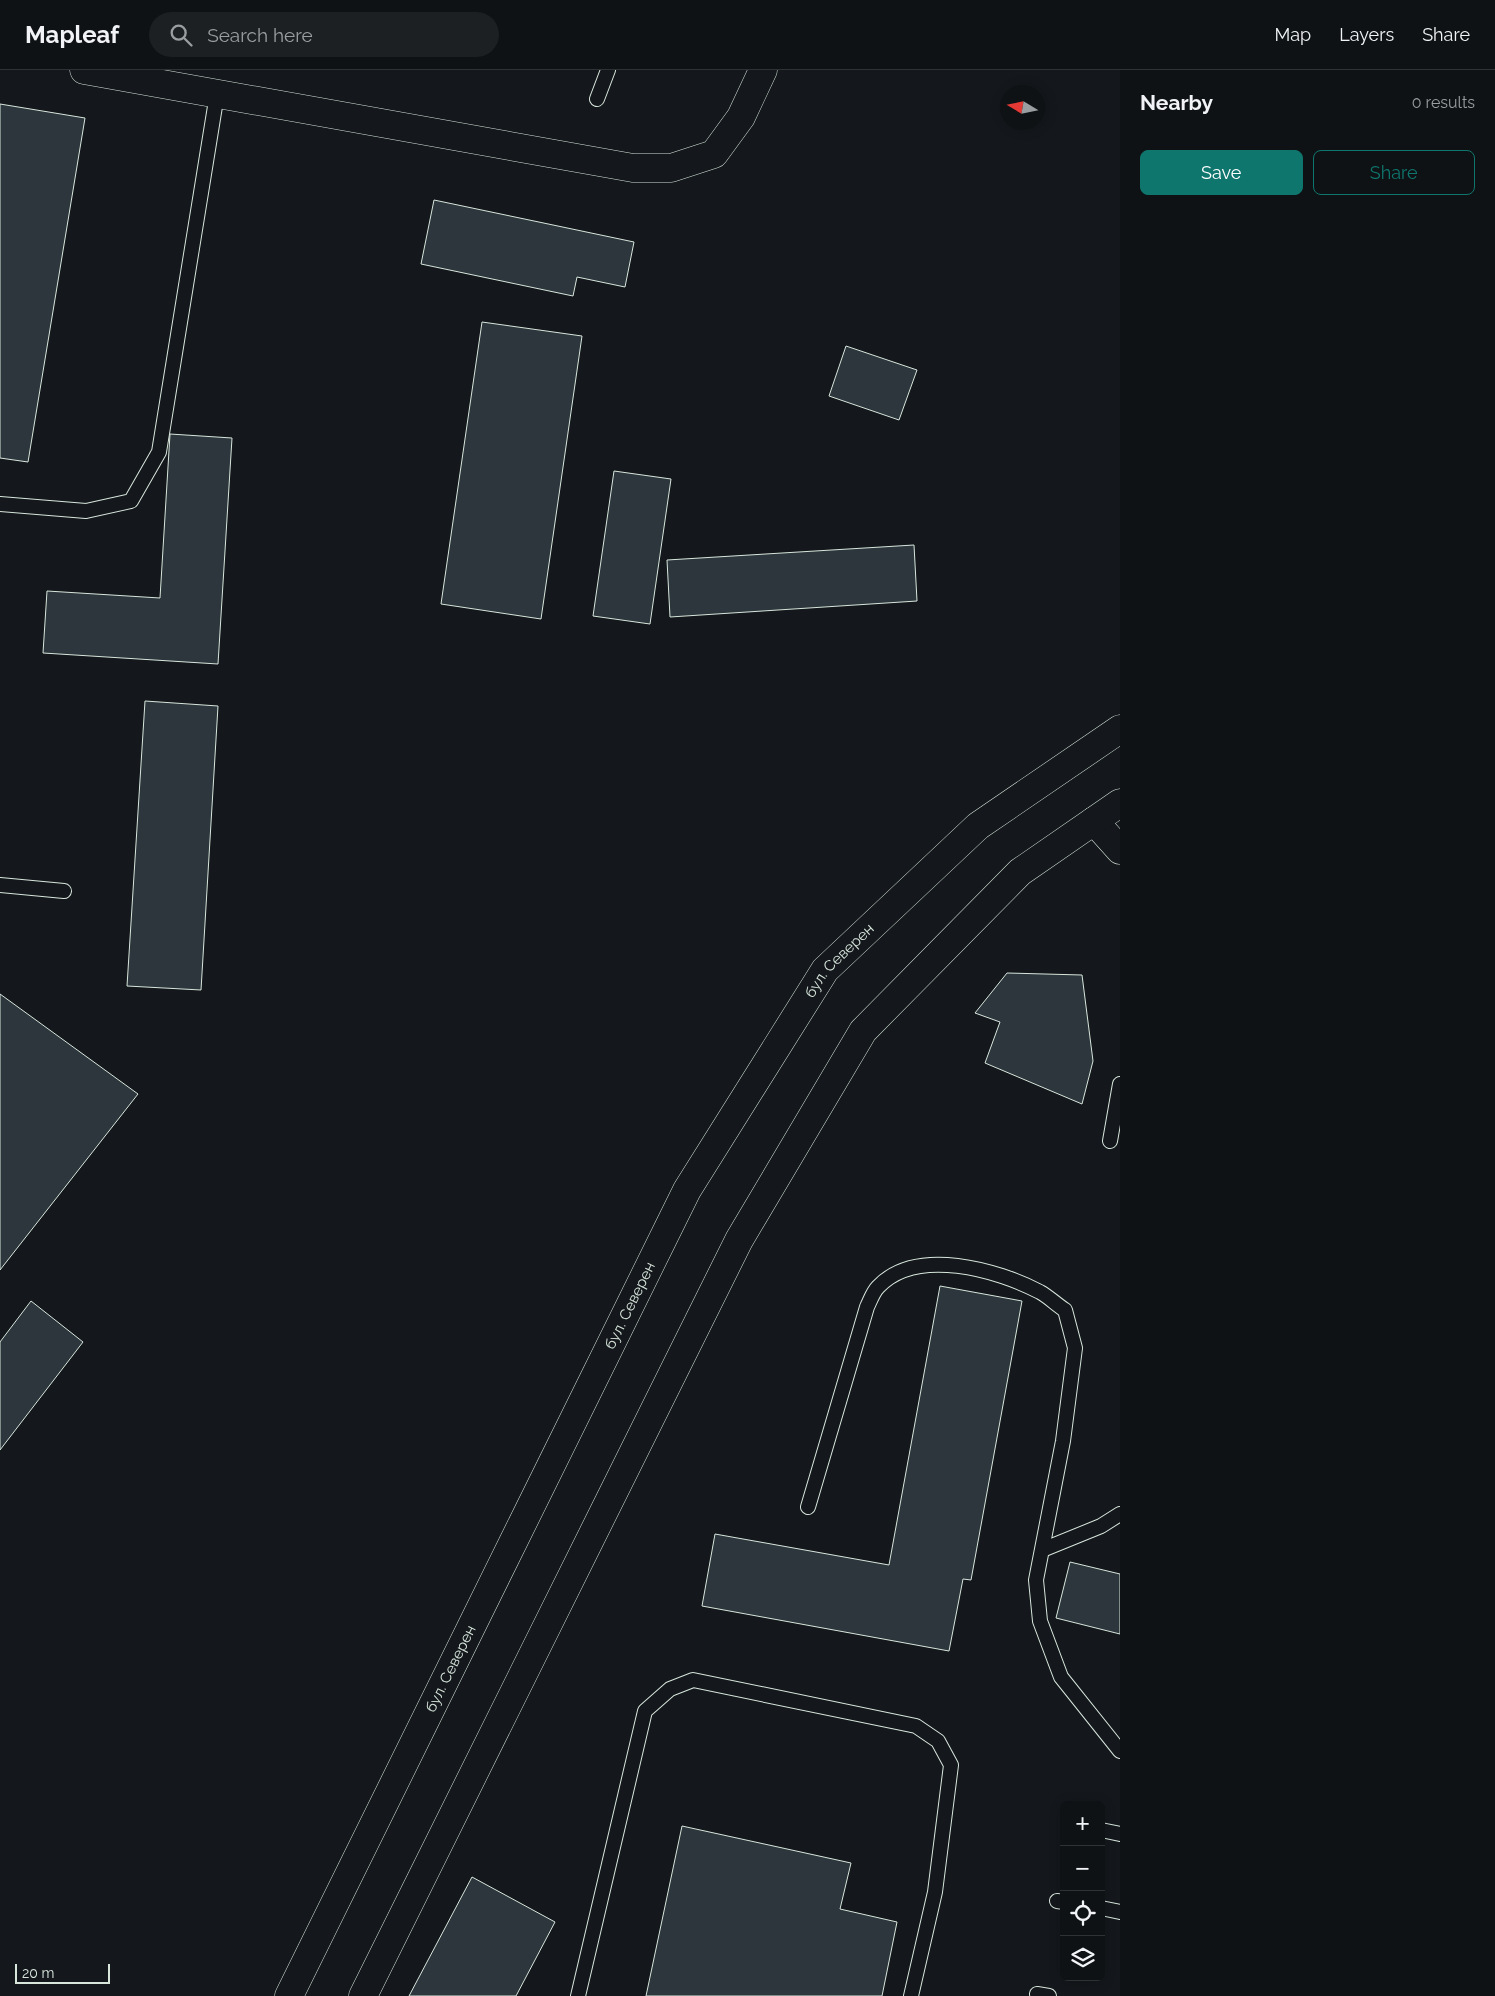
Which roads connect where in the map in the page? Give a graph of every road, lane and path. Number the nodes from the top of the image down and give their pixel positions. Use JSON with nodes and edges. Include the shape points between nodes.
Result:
{"nodes":[{"id":1,"x":84,"y":70,"type":"edge"},
{"id":2,"x":608,"y":70,"type":"edge"},
{"id":3,"x":763,"y":70,"type":"edge"},
{"id":4,"x":218,"y":94,"type":"junction"},
{"id":5,"x":597,"y":99,"type":"dead end"},
{"id":6,"x":0,"y":504,"type":"edge"},
{"id":7,"x":1120,"y":729,"type":"edge"},
{"id":8,"x":1120,"y":803,"type":"edge"},
{"id":9,"x":1094,"y":822,"type":"junction"},
{"id":10,"x":1120,"y":850,"type":"edge"},
{"id":11,"x":0,"y":884,"type":"edge"},
{"id":12,"x":64,"y":891,"type":"dead end"},
{"id":13,"x":1120,"y":1084,"type":"edge"},
{"id":14,"x":1110,"y":1141,"type":"dead end"},
{"id":15,"x":808,"y":1507,"type":"dead end"},
{"id":16,"x":1120,"y":1514,"type":"edge"},
{"id":17,"x":1042,"y":1550,"type":"junction"},
{"id":18,"x":1120,"y":1751,"type":"edge"},
{"id":19,"x":1105,"y":1831,"type":"edge"},
{"id":20,"x":1120,"y":1834,"type":"edge"},
{"id":21,"x":1105,"y":1909,"type":"edge"},
{"id":22,"x":1120,"y":1912,"type":"edge"},
{"id":23,"x":289,"y":1996,"type":"edge"},
{"id":24,"x":363,"y":1996,"type":"edge"},
{"id":25,"x":578,"y":1996,"type":"edge"},
{"id":26,"x":911,"y":1996,"type":"edge"}],
"edges":[{"from":1,"to":4,"type":"main road"},
{"from":2,"to":5,"type":"lane"},
{"from":3,"to":4,"type":"main road","via":[[742,117],[714,154],[671,168],[633,168]]},
{"from":4,"to":6,"type":"lane","via":[[159,452],[131,501],[86,510]]},
{"from":7,"to":23,"type":"main road","name":"бул. Северен","via":[[978,826],[824,970],[687,1190]]},
{"from":8,"to":9,"type":"main road"},
{"from":9,"to":10,"type":"main road"},
{"from":9,"to":24,"type":"main road","via":[[1020,872],[863,1031],[738,1240]]},
{"from":11,"to":12,"type":"lane"},
{"from":13,"to":14,"type":"lane"},
{"from":15,"to":17,"type":"lane","via":[[866,1307],[878,1287],[902,1270],[938,1264],[976,1268],[1041,1293],[1065,1310],[1075,1348]]},
{"from":16,"to":17,"type":"lane","via":[[1101,1526]]},
{"from":17,"to":18,"type":"lane","via":[[1036,1580],[1040,1621],[1061,1677]]},
{"from":19,"to":20,"type":"lane"},
{"from":21,"to":22,"type":"lane"},
{"from":25,"to":26,"type":"lane","via":[[645,1711],[670,1689],[694,1680],[916,1726],[938,1741],[951,1765],[935,1892]]}]}
